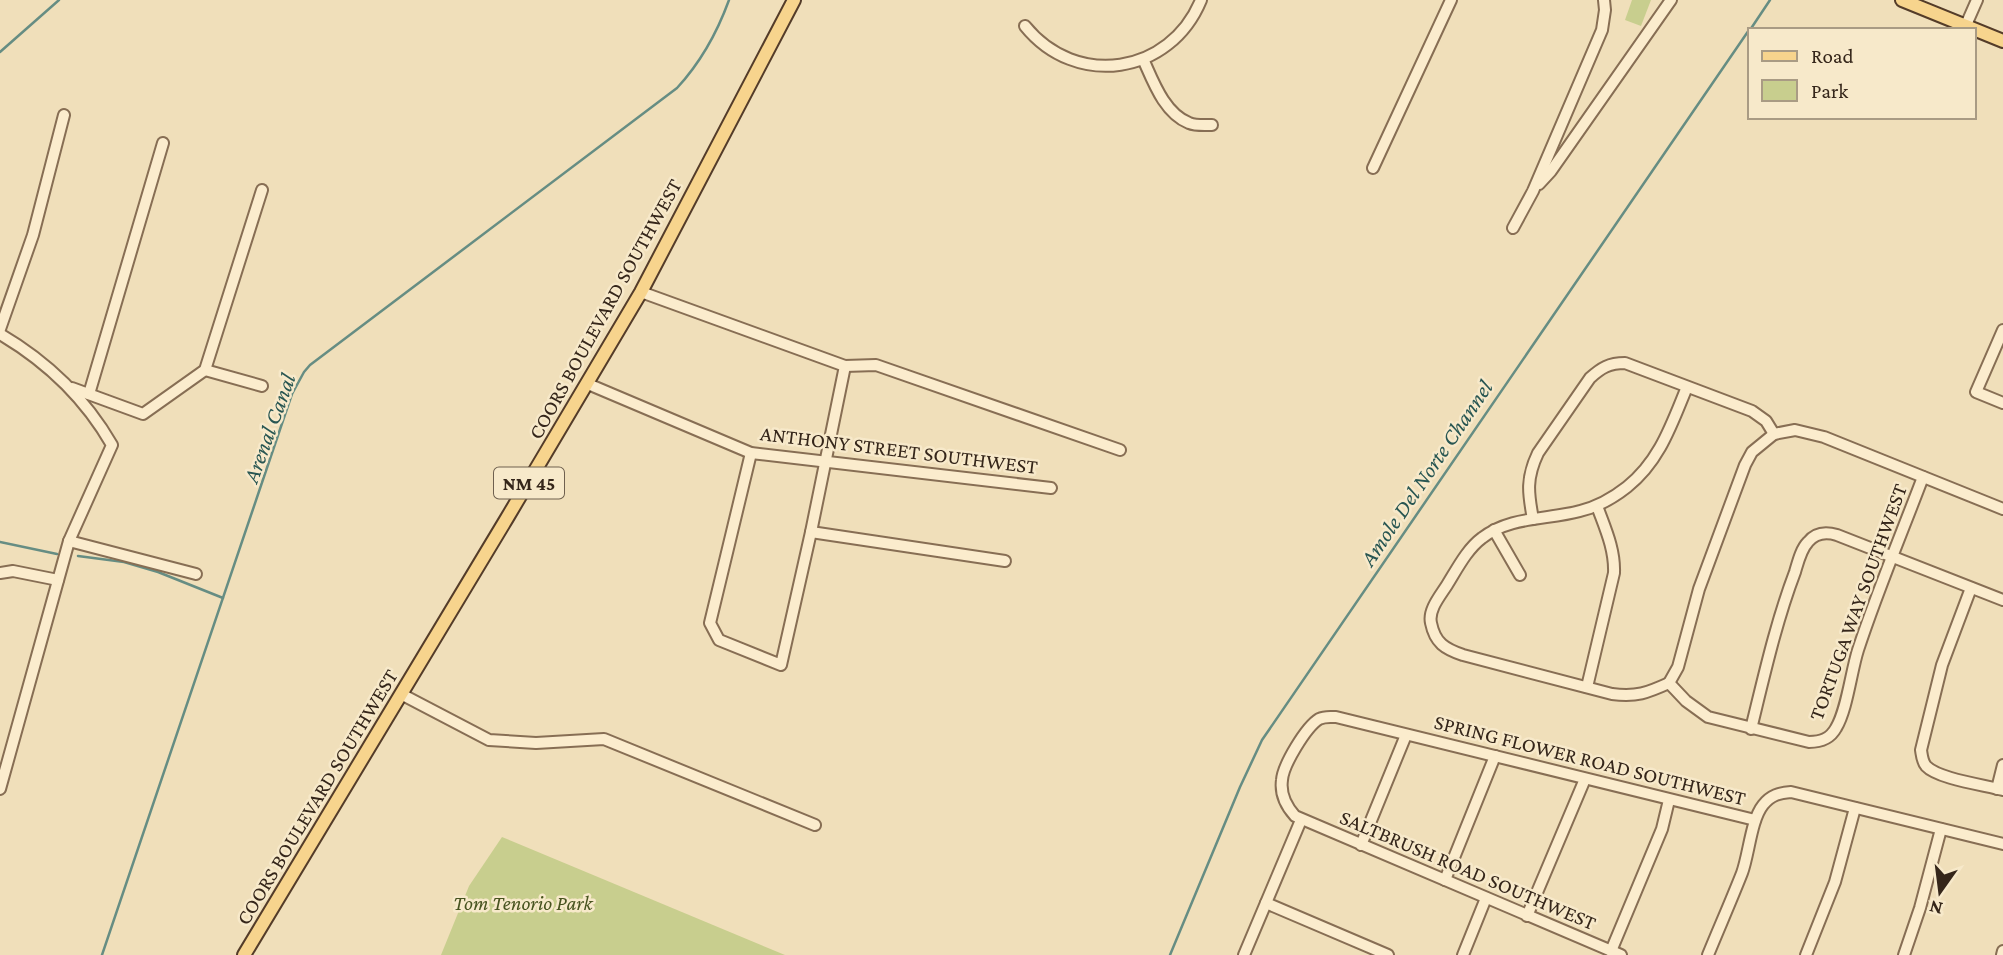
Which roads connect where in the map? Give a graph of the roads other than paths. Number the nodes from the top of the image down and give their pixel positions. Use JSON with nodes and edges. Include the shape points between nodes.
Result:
{"nodes":[{"id":1,"x":794,"y":0,"type":"edge"},
{"id":2,"x":1201,"y":0,"type":"edge"},
{"id":3,"x":1451,"y":0,"type":"edge"},
{"id":4,"x":1604,"y":0,"type":"edge"},
{"id":5,"x":1671,"y":0,"type":"edge"},
{"id":6,"x":1902,"y":0,"type":"edge"},
{"id":7,"x":1977,"y":0,"type":"edge"},
{"id":8,"x":1922,"y":4,"type":"edge"},
{"id":9,"x":1966,"y":25,"type":"junction"},
{"id":10,"x":1026,"y":26,"type":"dead end"},
{"id":11,"x":1973,"y":28,"type":"edge"},
{"id":12,"x":1975,"y":29,"type":"edge"},
{"id":13,"x":2003,"y":41,"type":"edge"},
{"id":14,"x":1143,"y":59,"type":"junction"},
{"id":15,"x":64,"y":115,"type":"dead end"},
{"id":16,"x":1212,"y":125,"type":"dead end"},
{"id":17,"x":163,"y":143,"type":"dead end"},
{"id":18,"x":1373,"y":167,"type":"dead end"},
{"id":19,"x":262,"y":190,"type":"dead end"},
{"id":20,"x":1533,"y":191,"type":"junction"},
{"id":21,"x":1513,"y":228,"type":"dead end"},
{"id":22,"x":640,"y":292,"type":"junction"},
{"id":23,"x":2003,"y":330,"type":"edge"},
{"id":24,"x":0,"y":331,"type":"edge"},
{"id":25,"x":845,"y":366,"type":"junction"},
{"id":26,"x":205,"y":370,"type":"junction"},
{"id":27,"x":587,"y":384,"type":"junction"},
{"id":28,"x":262,"y":386,"type":"dead end"},
{"id":29,"x":69,"y":387,"type":"junction"},
{"id":30,"x":1687,"y":387,"type":"junction"},
{"id":31,"x":89,"y":394,"type":"junction"},
{"id":32,"x":2003,"y":403,"type":"edge"},
{"id":33,"x":1774,"y":434,"type":"junction"},
{"id":34,"x":1119,"y":450,"type":"dead end"},
{"id":35,"x":751,"y":453,"type":"junction"},
{"id":36,"x":824,"y":460,"type":"junction"},
{"id":37,"x":1923,"y":477,"type":"junction"},
{"id":38,"x":1051,"y":488,"type":"dead end"},
{"id":39,"x":1597,"y":506,"type":"junction"},
{"id":40,"x":2003,"y":509,"type":"edge"},
{"id":41,"x":1533,"y":519,"type":"junction"},
{"id":42,"x":1494,"y":530,"type":"junction"},
{"id":43,"x":811,"y":531,"type":"junction"},
{"id":44,"x":69,"y":541,"type":"junction"},
{"id":45,"x":1893,"y":556,"type":"junction"},
{"id":46,"x":1005,"y":561,"type":"dead end"},
{"id":47,"x":0,"y":573,"type":"edge"},
{"id":48,"x":196,"y":574,"type":"dead end"},
{"id":49,"x":1520,"y":575,"type":"dead end"},
{"id":50,"x":58,"y":580,"type":"junction"},
{"id":51,"x":1971,"y":588,"type":"junction"},
{"id":52,"x":2003,"y":600,"type":"edge"},
{"id":53,"x":1669,"y":682,"type":"junction"},
{"id":54,"x":1587,"y":687,"type":"junction"},
{"id":55,"x":401,"y":694,"type":"junction"},
{"id":56,"x":1751,"y":729,"type":"junction"},
{"id":57,"x":1406,"y":734,"type":"junction"},
{"id":58,"x":1495,"y":756,"type":"junction"},
{"id":59,"x":2003,"y":765,"type":"edge"},
{"id":60,"x":1584,"y":779,"type":"junction"},
{"id":61,"x":0,"y":789,"type":"edge"},
{"id":62,"x":2000,"y":789,"type":"edge"},
{"id":63,"x":1669,"y":800,"type":"junction"},
{"id":64,"x":1855,"y":808,"type":"junction"},
{"id":65,"x":1301,"y":820,"type":"junction"},
{"id":66,"x":1755,"y":820,"type":"junction"},
{"id":67,"x":815,"y":825,"type":"dead end"},
{"id":68,"x":1941,"y":829,"type":"junction"},
{"id":69,"x":2003,"y":844,"type":"edge"},
{"id":70,"x":1360,"y":845,"type":"junction"},
{"id":71,"x":1445,"y":880,"type":"junction"},
{"id":72,"x":1486,"y":898,"type":"junction"},
{"id":73,"x":1266,"y":903,"type":"junction"},
{"id":74,"x":1527,"y":916,"type":"junction"},
{"id":75,"x":1616,"y":953,"type":"edge"},
{"id":76,"x":244,"y":955,"type":"edge"},
{"id":77,"x":1244,"y":955,"type":"edge"},
{"id":78,"x":1388,"y":955,"type":"edge"},
{"id":79,"x":1463,"y":955,"type":"edge"},
{"id":80,"x":1708,"y":955,"type":"edge"},
{"id":81,"x":1806,"y":955,"type":"edge"},
{"id":82,"x":1904,"y":955,"type":"edge"}],
"edges":[{"from":1,"to":22,"type":"main road","name":"COORS BOULEVARD SOUTHWEST","number":"NM 45"},
{"from":2,"to":14,"type":"street","via":[[1171,41]]},
{"from":3,"to":18,"type":"street"},
{"from":4,"to":20,"type":"street","via":[[1602,30]]},
{"from":5,"to":20,"type":"street","via":[[1552,171]]},
{"from":6,"to":8,"type":"main road"},
{"from":7,"to":9,"type":"street"},
{"from":8,"to":9,"type":"main road"},
{"from":9,"to":11,"type":"main road"},
{"from":10,"to":14,"type":"street","via":[[1045,47],[1088,65],[1119,66]]},
{"from":12,"to":13,"type":"main road"},
{"from":14,"to":16,"type":"street","via":[[1166,104],[1193,125]]},
{"from":15,"to":24,"type":"street","via":[[33,235]]},
{"from":17,"to":31,"type":"street"},
{"from":19,"to":26,"type":"street"},
{"from":20,"to":21,"type":"street"},
{"from":22,"to":25,"type":"street"},
{"from":22,"to":27,"type":"main road","name":"COORS BOULEVARD SOUTHWEST","number":"NM 45"},
{"from":23,"to":32,"type":"street","via":[[1976,392]]},
{"from":24,"to":29,"type":"street"},
{"from":25,"to":34,"type":"street","via":[[876,365]]},
{"from":25,"to":36,"type":"street"},
{"from":26,"to":28,"type":"street"},
{"from":26,"to":31,"type":"street","via":[[143,414]]},
{"from":27,"to":35,"type":"street","name":"ANTHONY STREET SOUTHWEST"},
{"from":27,"to":55,"type":"main road","name":"COORS BOULEVARD SOUTHWEST","number":"NM 45"},
{"from":29,"to":31,"type":"street"},
{"from":29,"to":44,"type":"street","via":[[113,445]]},
{"from":30,"to":33,"type":"street","via":[[1752,411]]},
{"from":30,"to":39,"type":"street","via":[[1651,463],[1633,482]]},
{"from":30,"to":41,"type":"street","via":[[1625,363],[1600,369],[1532,465],[1528,489]]},
{"from":33,"to":37,"type":"street","via":[[1809,432]]},
{"from":33,"to":53,"type":"street","via":[[1752,452],[1745,465],[1699,589],[1678,667]]},
{"from":35,"to":36,"type":"street","name":"ANTHONY STREET SOUTHWEST"},
{"from":35,"to":43,"type":"street","via":[[710,623],[719,640],[781,665]]},
{"from":36,"to":38,"type":"street","name":"ANTHONY STREET SOUTHWEST"},
{"from":36,"to":43,"type":"street"},
{"from":37,"to":40,"type":"street"},
{"from":37,"to":45,"type":"street","name":"TORTUGA WAY SOUTHWEST"},
{"from":39,"to":41,"type":"street"},
{"from":39,"to":54,"type":"street","via":[[1615,561]]},
{"from":41,"to":42,"type":"street"},
{"from":42,"to":49,"type":"street"},
{"from":42,"to":54,"type":"street","via":[[1478,542],[1439,596],[1430,619],[1439,644],[1447,650]]},
{"from":43,"to":46,"type":"street"},
{"from":44,"to":48,"type":"street"},
{"from":44,"to":50,"type":"street"},
{"from":45,"to":51,"type":"street"},
{"from":45,"to":56,"type":"street","name":"TORTUGA WAY SOUTHWEST","via":[[1853,664],[1838,726],[1819,742]]},
{"from":45,"to":56,"type":"street","via":[[1828,533],[1807,542],[1787,592]]},
{"from":47,"to":50,"type":"street","via":[[13,571]]},
{"from":50,"to":61,"type":"street"},
{"from":51,"to":52,"type":"street"},
{"from":51,"to":62,"type":"street","via":[[1942,665],[1920,750],[1931,771]]},
{"from":53,"to":54,"type":"street","via":[[1638,696]]},
{"from":53,"to":56,"type":"street","via":[[1708,717]]},
{"from":55,"to":67,"type":"street","via":[[489,740],[604,740]]},
{"from":55,"to":76,"type":"main road","name":"COORS BOULEVARD SOUTHWEST","number":"NM 45"},
{"from":57,"to":58,"type":"street","name":"SPRING FLOWER ROAD SOUTHWEST"},
{"from":57,"to":65,"type":"street","name":"SPRING FLOWER ROAD SOUTHWEST","via":[[1336,717],[1318,720],[1285,766],[1281,780],[1284,801]]},
{"from":57,"to":70,"type":"street"},
{"from":58,"to":60,"type":"street","name":"SPRING FLOWER ROAD SOUTHWEST"},
{"from":58,"to":71,"type":"street"},
{"from":59,"to":62,"type":"street"},
{"from":60,"to":63,"type":"street","name":"SPRING FLOWER ROAD SOUTHWEST"},
{"from":60,"to":74,"type":"street"},
{"from":63,"to":66,"type":"street","name":"SPRING FLOWER ROAD SOUTHWEST"},
{"from":63,"to":75,"type":"street"},
{"from":64,"to":66,"type":"street","name":"SPRING FLOWER ROAD SOUTHWEST","via":[[1779,793],[1769,797]]},
{"from":64,"to":68,"type":"street","name":"SPRING FLOWER ROAD SOUTHWEST"},
{"from":64,"to":81,"type":"street","via":[[1835,882]]},
{"from":65,"to":70,"type":"street","name":"SALTBRUSH ROAD SOUTHWEST"},
{"from":65,"to":73,"type":"street"},
{"from":66,"to":80,"type":"street","via":[[1742,872]]},
{"from":68,"to":69,"type":"street","name":"SPRING FLOWER ROAD SOUTHWEST"},
{"from":68,"to":82,"type":"street"},
{"from":70,"to":71,"type":"street","name":"SALTBRUSH ROAD SOUTHWEST"},
{"from":71,"to":72,"type":"street","name":"SALTBRUSH ROAD SOUTHWEST"},
{"from":72,"to":74,"type":"street","name":"SALTBRUSH ROAD SOUTHWEST"},
{"from":72,"to":79,"type":"street"},
{"from":73,"to":77,"type":"street"},
{"from":73,"to":78,"type":"street"},
{"from":74,"to":75,"type":"street","name":"SALTBRUSH ROAD SOUTHWEST"}]}
